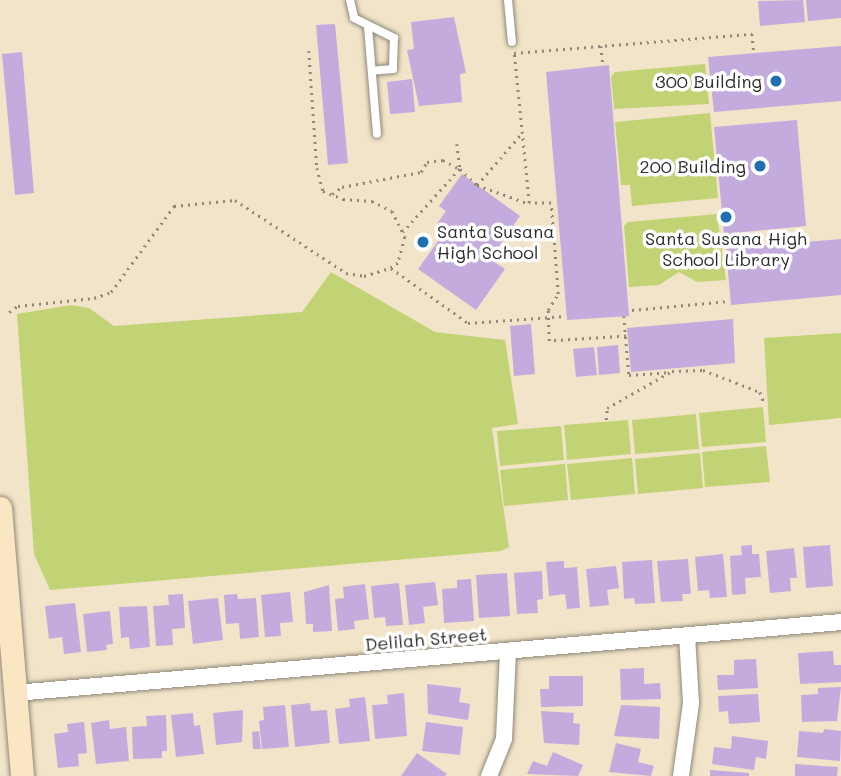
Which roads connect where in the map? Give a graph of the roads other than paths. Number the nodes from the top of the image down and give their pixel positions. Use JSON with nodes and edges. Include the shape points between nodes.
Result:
{"nodes":[{"id":1,"x":350,"y":0,"type":"edge"},
{"id":2,"x":508,"y":0,"type":"edge"},
{"id":3,"x":368,"y":27,"type":"junction"},
{"id":4,"x":512,"y":42,"type":"dead end"},
{"id":5,"x":372,"y":71,"type":"junction"},
{"id":6,"x":377,"y":134,"type":"dead end"},
{"id":7,"x":0,"y":508,"type":"edge"},
{"id":8,"x":841,"y":622,"type":"edge"},
{"id":9,"x":687,"y":636,"type":"junction"},
{"id":10,"x":508,"y":651,"type":"junction"},
{"id":11,"x":15,"y":693,"type":"junction"},
{"id":12,"x":22,"y":776,"type":"edge"},
{"id":13,"x":489,"y":776,"type":"edge"},
{"id":14,"x":681,"y":776,"type":"edge"}],
"edges":[{"from":1,"to":3,"type":"lane","via":[[354,18]]},
{"from":2,"to":4,"type":"lane"},
{"from":3,"to":5,"type":"lane"},
{"from":3,"to":5,"type":"lane","via":[[390,34],[395,44],[393,69]]},
{"from":5,"to":6,"type":"lane"},
{"from":7,"to":11,"type":"main road"},
{"from":8,"to":9,"type":"street","name":"Delilah Street"},
{"from":9,"to":10,"type":"street","name":"Delilah Street"},
{"from":9,"to":14,"type":"street","via":[[691,703]]},
{"from":10,"to":11,"type":"street","name":"Delilah Street"},
{"from":10,"to":13,"type":"street","via":[[504,739]]},
{"from":11,"to":12,"type":"main road"}]}
